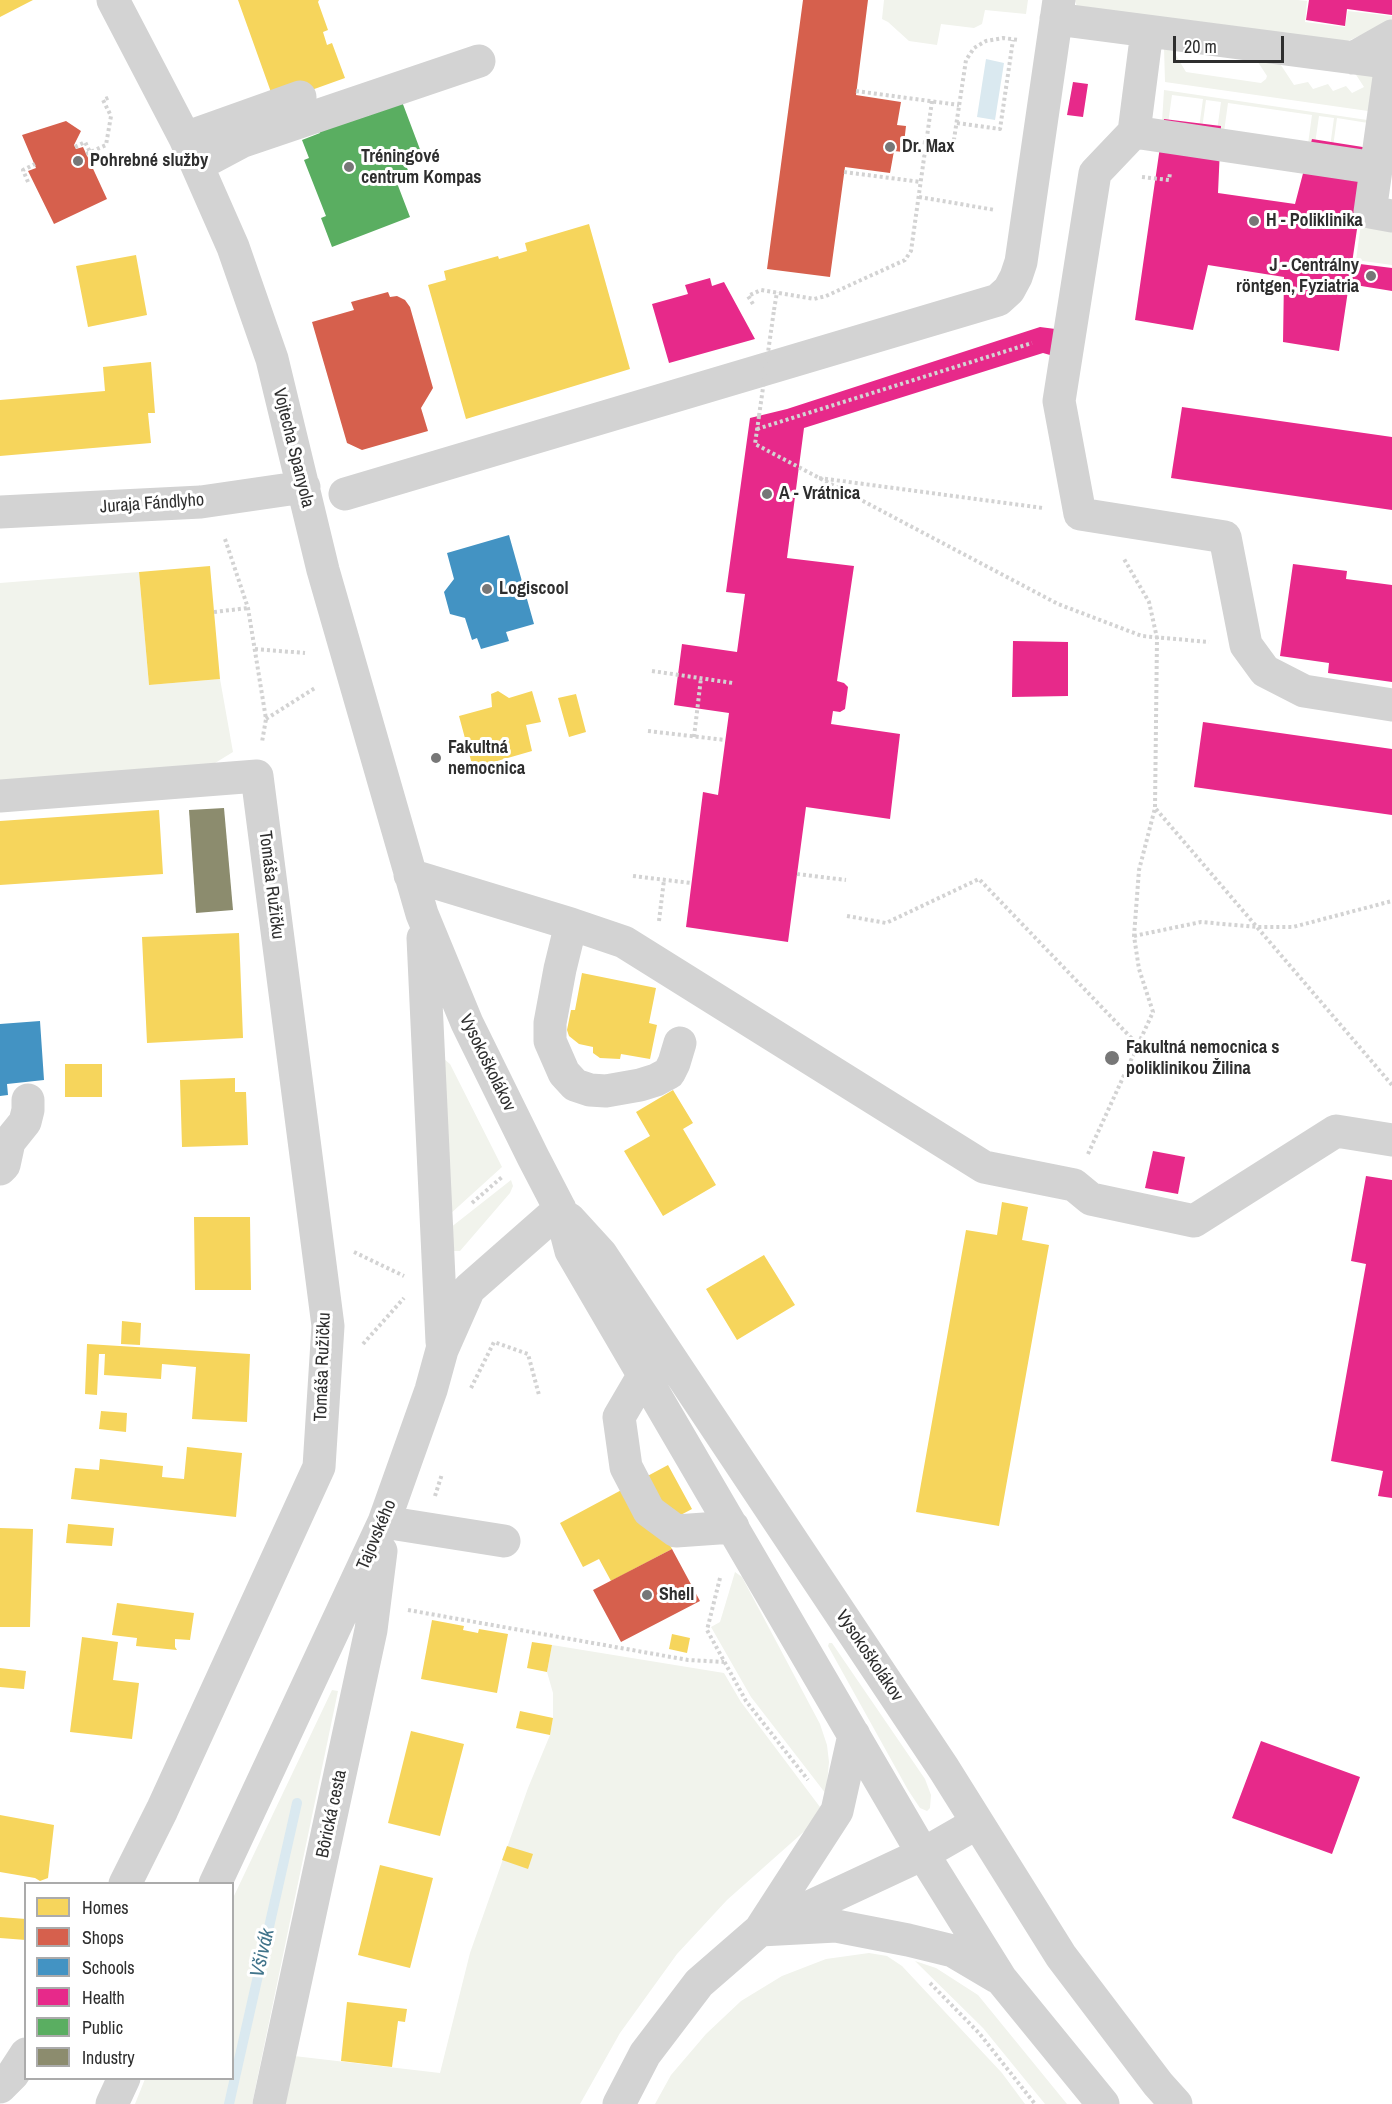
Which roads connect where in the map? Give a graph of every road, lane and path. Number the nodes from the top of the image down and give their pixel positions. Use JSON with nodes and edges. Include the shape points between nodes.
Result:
{"nodes":[{"id":1,"x":113,"y":0,"type":"edge"},
{"id":2,"x":1058,"y":10,"type":"edge"},
{"id":3,"x":1147,"y":31,"type":"junction"},
{"id":4,"x":1392,"y":36,"type":"edge"},
{"id":5,"x":1013,"y":40,"type":"junction"},
{"id":6,"x":1021,"y":40,"type":"dead end"},
{"id":7,"x":1353,"y":58,"type":"junction"},
{"id":8,"x":479,"y":61,"type":"dead end"},
{"id":9,"x":1392,"y":63,"type":"edge"},
{"id":10,"x":856,"y":91,"type":"dead end"},
{"id":11,"x":110,"y":97,"type":"dead end"},
{"id":12,"x":300,"y":97,"type":"dead end"},
{"id":13,"x":932,"y":101,"type":"junction"},
{"id":14,"x":959,"y":105,"type":"junction"},
{"id":15,"x":957,"y":123,"type":"junction"},
{"id":16,"x":1134,"y":132,"type":"junction"},
{"id":17,"x":905,"y":140,"type":"dead end"},
{"id":18,"x":927,"y":142,"type":"junction"},
{"id":19,"x":75,"y":147,"type":"dead end"},
{"id":20,"x":191,"y":152,"type":"junction"},
{"id":21,"x":34,"y":164,"type":"dead end"},
{"id":22,"x":1376,"y":168,"type":"junction"},
{"id":23,"x":844,"y":172,"type":"dead end"},
{"id":24,"x":1170,"y":172,"type":"dead end"},
{"id":25,"x":1137,"y":176,"type":"dead end"},
{"id":26,"x":28,"y":182,"type":"dead end"},
{"id":27,"x":921,"y":182,"type":"junction"},
{"id":28,"x":919,"y":197,"type":"junction"},
{"id":29,"x":996,"y":210,"type":"dead end"},
{"id":30,"x":1392,"y":216,"type":"edge"},
{"id":31,"x":777,"y":292,"type":"junction"},
{"id":32,"x":753,"y":304,"type":"dead end"},
{"id":33,"x":1068,"y":344,"type":"junction"},
{"id":34,"x":757,"y":429,"type":"junction"},
{"id":35,"x":819,"y":478,"type":"junction"},
{"id":36,"x":304,"y":487,"type":"junction"},
{"id":37,"x":345,"y":494,"type":"dead end"},
{"id":38,"x":1007,"y":503,"type":"dead end"},
{"id":39,"x":0,"y":512,"type":"edge"},
{"id":40,"x":225,"y":539,"type":"dead end"},
{"id":41,"x":1119,"y":554,"type":"dead end"},
{"id":42,"x":248,"y":608,"type":"junction"},
{"id":43,"x":214,"y":612,"type":"dead end"},
{"id":44,"x":1157,"y":638,"type":"junction"},
{"id":45,"x":1246,"y":645,"type":"junction"},
{"id":46,"x":255,"y":649,"type":"junction"},
{"id":47,"x":305,"y":653,"type":"dead end"},
{"id":48,"x":652,"y":671,"type":"dead end"},
{"id":49,"x":701,"y":678,"type":"junction"},
{"id":50,"x":733,"y":683,"type":"dead end"},
{"id":51,"x":315,"y":688,"type":"dead end"},
{"id":52,"x":1392,"y":705,"type":"edge"},
{"id":53,"x":266,"y":719,"type":"junction"},
{"id":54,"x":648,"y":731,"type":"dead end"},
{"id":55,"x":694,"y":737,"type":"junction"},
{"id":56,"x":725,"y":740,"type":"dead end"},
{"id":57,"x":257,"y":776,"type":"junction"},
{"id":58,"x":0,"y":796,"type":"edge"},
{"id":59,"x":1155,"y":808,"type":"junction"},
{"id":60,"x":797,"y":874,"type":"dead end"},
{"id":61,"x":410,"y":875,"type":"junction"},
{"id":62,"x":633,"y":876,"type":"dead end"},
{"id":63,"x":846,"y":880,"type":"dead end"},
{"id":64,"x":691,"y":883,"type":"dead end"},
{"id":65,"x":1392,"y":901,"type":"edge"},
{"id":66,"x":422,"y":914,"type":"junction"},
{"id":67,"x":847,"y":916,"type":"dead end"},
{"id":68,"x":572,"y":924,"type":"junction"},
{"id":69,"x":1257,"y":927,"type":"junction"},
{"id":70,"x":1134,"y":936,"type":"junction"},
{"id":71,"x":680,"y":1043,"type":"dead end"},
{"id":72,"x":1138,"y":1045,"type":"junction"},
{"id":73,"x":1392,"y":1086,"type":"edge"},
{"id":74,"x":28,"y":1100,"type":"dead end"},
{"id":75,"x":1392,"y":1140,"type":"edge"},
{"id":76,"x":3,"y":1150,"type":"edge"},
{"id":77,"x":507,"y":1172,"type":"dead end"},
{"id":78,"x":1074,"y":1185,"type":"junction"},
{"id":79,"x":465,"y":1209,"type":"dead end"},
{"id":80,"x":560,"y":1209,"type":"junction"},
{"id":81,"x":316,"y":1233,"type":"junction"},
{"id":82,"x":407,"y":1278,"type":"dead end"},
{"id":83,"x":410,"y":1292,"type":"dead end"},
{"id":84,"x":494,"y":1342,"type":"dead end"},
{"id":85,"x":442,"y":1350,"type":"junction"},
{"id":86,"x":643,"y":1376,"type":"junction"},
{"id":87,"x":324,"y":1386,"type":"junction"},
{"id":88,"x":539,"y":1395,"type":"dead end"},
{"id":89,"x":384,"y":1522,"type":"junction"},
{"id":90,"x":733,"y":1527,"type":"junction"},
{"id":91,"x":504,"y":1541,"type":"dead end"},
{"id":92,"x":407,"y":1610,"type":"dead end"},
{"id":93,"x":707,"y":1630,"type":"dead end"},
{"id":94,"x":724,"y":1662,"type":"junction"},
{"id":95,"x":854,"y":1735,"type":"junction"},
{"id":96,"x":809,"y":1782,"type":"dead end"},
{"id":97,"x":977,"y":1823,"type":"junction"},
{"id":98,"x":923,"y":1854,"type":"junction"},
{"id":99,"x":125,"y":1882,"type":"edge"},
{"id":100,"x":216,"y":1882,"type":"edge"},
{"id":101,"x":760,"y":1930,"type":"junction"},
{"id":102,"x":1001,"y":1979,"type":"junction"},
{"id":103,"x":929,"y":1982,"type":"dead end"},
{"id":104,"x":24,"y":2058,"type":"edge"},
{"id":105,"x":124,"y":2080,"type":"edge"},
{"id":106,"x":0,"y":2087,"type":"edge"},
{"id":107,"x":112,"y":2104,"type":"edge"},
{"id":108,"x":268,"y":2104,"type":"edge"},
{"id":109,"x":619,"y":2104,"type":"edge"},
{"id":110,"x":1035,"y":2104,"type":"edge"},
{"id":111,"x":1103,"y":2104,"type":"edge"},
{"id":112,"x":1176,"y":2104,"type":"edge"}],
"edges":[{"from":1,"to":20,"type":"street","name":"Vojtecha Spanyola"},
{"from":2,"to":3,"type":"street"},
{"from":2,"to":37,"type":"street","via":[[1021,262],[1009,290],[998,300]]},
{"from":3,"to":7,"type":"street"},
{"from":3,"to":16,"type":"street"},
{"from":4,"to":7,"type":"street"},
{"from":5,"to":6,"type":"path"},
{"from":5,"to":14,"type":"path","via":[[986,41],[974,48],[966,60]]},
{"from":5,"to":15,"type":"path","via":[[1000,129]]},
{"from":7,"to":9,"type":"street"},
{"from":8,"to":20,"type":"street","via":[[243,141]]},
{"from":9,"to":22,"type":"street"},
{"from":10,"to":13,"type":"path"},
{"from":11,"to":19,"type":"path","via":[[103,100],[111,116],[106,145],[88,153],[85,142]]},
{"from":12,"to":20,"type":"street"},
{"from":13,"to":14,"type":"path"},
{"from":13,"to":18,"type":"path"},
{"from":14,"to":15,"type":"path"},
{"from":15,"to":18,"type":"path","via":[[953,146]]},
{"from":16,"to":22,"type":"street"},
{"from":16,"to":33,"type":"street","via":[[1095,173]]},
{"from":17,"to":18,"type":"path"},
{"from":18,"to":27,"type":"path"},
{"from":20,"to":36,"type":"street","name":"Vojtecha Spanyola","via":[[233,247],[272,359]]},
{"from":21,"to":26,"type":"path","via":[[23,170]]},
{"from":22,"to":30,"type":"street","via":[[1370,213]]},
{"from":23,"to":27,"type":"path"},
{"from":24,"to":25,"type":"path","via":[[1169,180]]},
{"from":27,"to":28,"type":"path"},
{"from":28,"to":29,"type":"path"},
{"from":28,"to":31,"type":"path","via":[[911,251],[905,260],[814,299]]},
{"from":31,"to":32,"type":"path","via":[[761,290],[748,296]]},
{"from":31,"to":34,"type":"path","bridge":true},
{"from":33,"to":34,"type":"path","via":[[1041,340]]},
{"from":33,"to":45,"type":"street","via":[[1059,401],[1080,514],[1225,537]]},
{"from":34,"to":35,"type":"path","via":[[755,444]]},
{"from":35,"to":38,"type":"path"},
{"from":35,"to":44,"type":"path","via":[[1058,604]]},
{"from":36,"to":39,"type":"street","name":"Juraja Fándlyho","via":[[201,502]]},
{"from":36,"to":61,"type":"street","name":"Vojtecha Spanyola","via":[[323,570]]},
{"from":40,"to":42,"type":"path"},
{"from":41,"to":44,"type":"path","via":[[1149,602]]},
{"from":42,"to":43,"type":"path"},
{"from":42,"to":46,"type":"path"},
{"from":44,"to":45,"type":"path"},
{"from":44,"to":59,"type":"path"},
{"from":45,"to":52,"type":"street","via":[[1265,671],[1304,691]]},
{"from":46,"to":47,"type":"path"},
{"from":46,"to":53,"type":"path"},
{"from":48,"to":49,"type":"path"},
{"from":49,"to":50,"type":"path"},
{"from":49,"to":55,"type":"path"},
{"from":51,"to":53,"type":"path"},
{"from":53,"to":57,"type":"path"},
{"from":54,"to":55,"type":"path"},
{"from":55,"to":56,"type":"path"},
{"from":57,"to":58,"type":"street"},
{"from":57,"to":81,"type":"street","name":"Tomáša Ružičku"},
{"from":59,"to":69,"type":"path"},
{"from":59,"to":70,"type":"path","via":[[1139,870]]},
{"from":60,"to":63,"type":"path"},
{"from":61,"to":66,"type":"street","name":"Vojtecha Spanyola"},
{"from":61,"to":68,"type":"street"},
{"from":62,"to":64,"type":"path"},
{"from":65,"to":69,"type":"path","via":[[1293,927]]},
{"from":66,"to":80,"type":"street","name":"Vysokoškolákov","via":[[467,1023]]},
{"from":66,"to":85,"type":"street"},
{"from":67,"to":72,"type":"path","via":[[886,923],[978,879]]},
{"from":68,"to":71,"type":"street","via":[[550,1023],[550,1041],[564,1073],[575,1085],[590,1090],[640,1085],[669,1073]]},
{"from":68,"to":78,"type":"street","via":[[624,942],[984,1167]]},
{"from":69,"to":70,"type":"path","via":[[1200,922]]},
{"from":69,"to":73,"type":"path"},
{"from":70,"to":72,"type":"path","via":[[1139,969],[1154,1012]]},
{"from":72,"to":78,"type":"path"},
{"from":74,"to":76,"type":"street","via":[[25,1122]]},
{"from":75,"to":78,"type":"street","via":[[1336,1131],[1194,1221],[1091,1199]]},
{"from":77,"to":79,"type":"path"},
{"from":80,"to":85,"type":"street","name":"Tajovského","via":[[469,1289]]},
{"from":80,"to":86,"type":"street","name":"Vysokoškolákov","via":[[572,1251]]},
{"from":80,"to":97,"type":"street","name":"Vysokoškolákov","via":[[601,1254]]},
{"from":81,"to":82,"type":"path"},
{"from":81,"to":87,"type":"street","name":"Tomáša Ružičku","via":[[328,1326]]},
{"from":83,"to":87,"type":"path"},
{"from":84,"to":88,"type":"path","via":[[528,1354]]},
{"from":85,"to":89,"type":"street","name":"Tajovského"},
{"from":86,"to":90,"type":"street","name":"Vysokoškolákov"},
{"from":86,"to":90,"type":"street","via":[[619,1418],[626,1467],[649,1511],[676,1532]]},
{"from":87,"to":99,"type":"street","name":"Tomáša Ružičku","via":[[319,1467],[162,1810]]},
{"from":89,"to":91,"type":"street"},
{"from":89,"to":100,"type":"street","name":"Tajovského"},
{"from":89,"to":108,"type":"street","name":"Bôrická cesta","via":[[371,1630]]},
{"from":90,"to":95,"type":"street","name":"Vysokoškolákov"},
{"from":92,"to":94,"type":"path","via":[[688,1660]]},
{"from":93,"to":94,"type":"path"},
{"from":94,"to":96,"type":"path","via":[[746,1701]]},
{"from":95,"to":98,"type":"street","name":"Vysokoškolákov"},
{"from":95,"to":101,"type":"street","via":[[837,1811]]},
{"from":97,"to":98,"type":"street"},
{"from":97,"to":112,"type":"street","name":"Vysokoškolákov","via":[[1061,1956]]},
{"from":98,"to":101,"type":"street"},
{"from":98,"to":102,"type":"street","name":"Vysokoškolákov"},
{"from":101,"to":102,"type":"street","via":[[836,1926],[908,1940],[953,1952]]},
{"from":101,"to":109,"type":"street","via":[[699,1983],[645,2054]]},
{"from":102,"to":111,"type":"street","name":"Vysokoškolákov"},
{"from":103,"to":110,"type":"path","via":[[978,2033]]},
{"from":104,"to":106,"type":"street"},
{"from":105,"to":107,"type":"street"}]}
